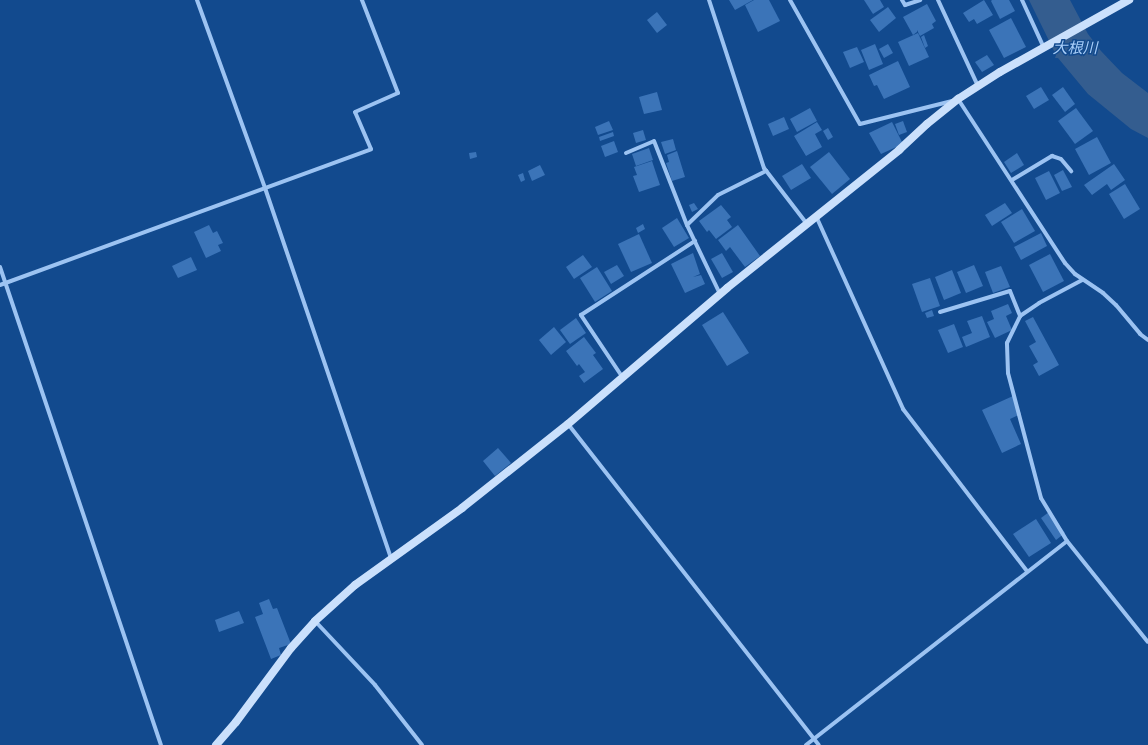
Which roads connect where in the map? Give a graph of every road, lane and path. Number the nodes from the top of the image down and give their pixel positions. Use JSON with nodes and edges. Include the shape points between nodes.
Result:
{"nodes":[{"id":1,"x":197,"y":0,"type":"edge"},
{"id":2,"x":362,"y":0,"type":"edge"},
{"id":3,"x":709,"y":0,"type":"edge"},
{"id":4,"x":790,"y":0,"type":"edge"},
{"id":5,"x":902,"y":0,"type":"edge"},
{"id":6,"x":920,"y":0,"type":"edge"},
{"id":7,"x":938,"y":0,"type":"edge"},
{"id":8,"x":1022,"y":0,"type":"edge"},
{"id":9,"x":1129,"y":0,"type":"edge"},
{"id":10,"x":1044,"y":48,"type":"junction"},
{"id":11,"x":978,"y":86,"type":"junction"},
{"id":12,"x":958,"y":99,"type":"junction"},
{"id":13,"x":626,"y":153,"type":"dead end"},
{"id":14,"x":766,"y":171,"type":"junction"},
{"id":15,"x":1071,"y":171,"type":"dead end"},
{"id":16,"x":1012,"y":180,"type":"junction"},
{"id":17,"x":265,"y":188,"type":"junction"},
{"id":18,"x":816,"y":216,"type":"junction"},
{"id":19,"x":807,"y":224,"type":"junction"},
{"id":20,"x":687,"y":225,"type":"junction"},
{"id":21,"x":695,"y":241,"type":"junction"},
{"id":22,"x":0,"y":267,"type":"edge"},
{"id":23,"x":1082,"y":280,"type":"junction"},
{"id":24,"x":6,"y":283,"type":"junction"},
{"id":25,"x":0,"y":285,"type":"edge"},
{"id":26,"x":720,"y":294,"type":"junction"},
{"id":27,"x":940,"y":312,"type":"dead end"},
{"id":28,"x":1020,"y":316,"type":"junction"},
{"id":29,"x":1148,"y":340,"type":"edge"},
{"id":30,"x":623,"y":378,"type":"junction"},
{"id":31,"x":568,"y":424,"type":"junction"},
{"id":32,"x":1067,"y":541,"type":"junction"},
{"id":33,"x":391,"y":560,"type":"junction"},
{"id":34,"x":1027,"y":571,"type":"junction"},
{"id":35,"x":315,"y":621,"type":"junction"},
{"id":36,"x":1148,"y":642,"type":"edge"},
{"id":37,"x":814,"y":739,"type":"junction"},
{"id":38,"x":161,"y":745,"type":"edge"},
{"id":39,"x":216,"y":745,"type":"edge"},
{"id":40,"x":422,"y":745,"type":"edge"},
{"id":41,"x":806,"y":745,"type":"edge"},
{"id":42,"x":819,"y":745,"type":"edge"}],
"edges":[{"from":1,"to":17,"type":"street"},
{"from":2,"to":17,"type":"street","via":[[398,93],[355,112],[371,149]]},
{"from":3,"to":14,"type":"street"},
{"from":4,"to":12,"type":"street","via":[[860,124]]},
{"from":5,"to":6,"type":"street","via":[[905,5]]},
{"from":7,"to":11,"type":"street"},
{"from":8,"to":10,"type":"street"},
{"from":9,"to":10,"type":"street"},
{"from":10,"to":11,"type":"street"},
{"from":11,"to":12,"type":"street"},
{"from":12,"to":16,"type":"street"},
{"from":12,"to":18,"type":"street","via":[[900,150]]},
{"from":13,"to":20,"type":"street","via":[[654,141]]},
{"from":14,"to":19,"type":"street"},
{"from":14,"to":20,"type":"street","via":[[718,195]]},
{"from":15,"to":16,"type":"street","via":[[1061,159],[1052,156]]},
{"from":16,"to":23,"type":"street","via":[[1065,263]]},
{"from":17,"to":24,"type":"street"},
{"from":17,"to":33,"type":"street"},
{"from":18,"to":19,"type":"street"},
{"from":18,"to":34,"type":"street","via":[[903,409]]},
{"from":19,"to":26,"type":"street"},
{"from":20,"to":21,"type":"street"},
{"from":21,"to":26,"type":"street"},
{"from":21,"to":30,"type":"street","via":[[581,315]]},
{"from":22,"to":24,"type":"street"},
{"from":23,"to":28,"type":"street","via":[[1038,303]]},
{"from":23,"to":29,"type":"street","via":[[1116,305]]},
{"from":24,"to":25,"type":"street"},
{"from":24,"to":38,"type":"street"},
{"from":26,"to":30,"type":"street"},
{"from":27,"to":28,"type":"street","via":[[1010,291]]},
{"from":28,"to":32,"type":"street","via":[[1007,343],[1008,373],[1041,498]]},
{"from":30,"to":31,"type":"street"},
{"from":31,"to":33,"type":"street","via":[[462,508]]},
{"from":31,"to":37,"type":"street"},
{"from":32,"to":34,"type":"street"},
{"from":32,"to":36,"type":"street"},
{"from":33,"to":35,"type":"street","via":[[355,585]]},
{"from":34,"to":37,"type":"street"},
{"from":35,"to":39,"type":"street"},
{"from":35,"to":40,"type":"street","via":[[375,685]]},
{"from":37,"to":41,"type":"street"},
{"from":37,"to":42,"type":"street"}]}
